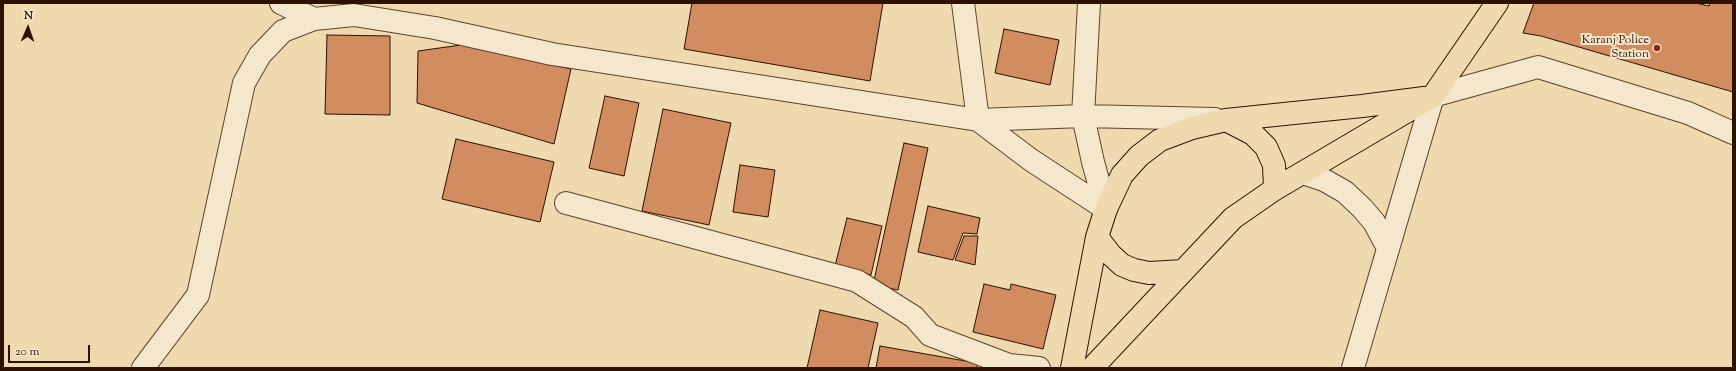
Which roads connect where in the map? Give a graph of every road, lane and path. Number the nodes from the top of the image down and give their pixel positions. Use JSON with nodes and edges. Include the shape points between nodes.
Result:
{"nodes":[{"id":1,"x":281,"y":3,"type":"edge"},
{"id":2,"x":963,"y":3,"type":"edge"},
{"id":3,"x":1089,"y":3,"type":"edge"},
{"id":4,"x":1497,"y":3,"type":"edge"},
{"id":5,"x":314,"y":19,"type":"junction"},
{"id":6,"x":1433,"y":96,"type":"junction"},
{"id":7,"x":1083,"y":116,"type":"junction"},
{"id":8,"x":978,"y":120,"type":"junction"},
{"id":9,"x":1226,"y":120,"type":"junction"},
{"id":10,"x":1733,"y":133,"type":"edge"},
{"id":11,"x":1303,"y":173,"type":"junction"},
{"id":12,"x":1275,"y":189,"type":"junction"},
{"id":13,"x":566,"y":203,"type":"dead end"},
{"id":14,"x":1106,"y":209,"type":"junction"},
{"id":15,"x":1098,"y":237,"type":"junction"},
{"id":16,"x":1388,"y":248,"type":"junction"},
{"id":17,"x":1183,"y":271,"type":"junction"},
{"id":18,"x":143,"y":368,"type":"edge"},
{"id":19,"x":1039,"y":368,"type":"edge"},
{"id":20,"x":1072,"y":368,"type":"edge"},
{"id":21,"x":1092,"y":368,"type":"edge"},
{"id":22,"x":1353,"y":368,"type":"edge"}],
"edges":[{"from":1,"to":5,"type":"street"},
{"from":2,"to":8,"type":"street"},
{"from":3,"to":7,"type":"street"},
{"from":4,"to":6,"type":"main road"},
{"from":5,"to":8,"type":"street","via":[[361,16],[435,28],[552,54]]},
{"from":5,"to":18,"type":"street","via":[[283,31],[260,54],[244,83],[198,295]]},
{"from":6,"to":9,"type":"main road"},
{"from":6,"to":10,"type":"street","via":[[1538,67],[1688,112]]},
{"from":6,"to":11,"type":"main road"},
{"from":6,"to":16,"type":"street"},
{"from":7,"to":8,"type":"street"},
{"from":7,"to":9,"type":"street"},
{"from":7,"to":14,"type":"street"},
{"from":8,"to":14,"type":"street","via":[[1031,160]]},
{"from":9,"to":12,"type":"main road","via":[[1253,134],[1266,147],[1274,165]]},
{"from":9,"to":14,"type":"main road","via":[[1192,128],[1160,140],[1144,152],[1122,175]]},
{"from":11,"to":12,"type":"main road"},
{"from":11,"to":16,"type":"street","via":[[1324,180],[1345,192],[1374,222]]},
{"from":12,"to":17,"type":"main road","via":[[1233,218]]},
{"from":13,"to":19,"type":"street","via":[[857,281],[914,317],[930,335],[1009,364]]},
{"from":14,"to":15,"type":"main road"},
{"from":15,"to":17,"type":"main road","via":[[1122,265],[1134,270],[1163,274]]},
{"from":15,"to":20,"type":"main road"},
{"from":16,"to":22,"type":"street"},
{"from":17,"to":21,"type":"main road"}]}
